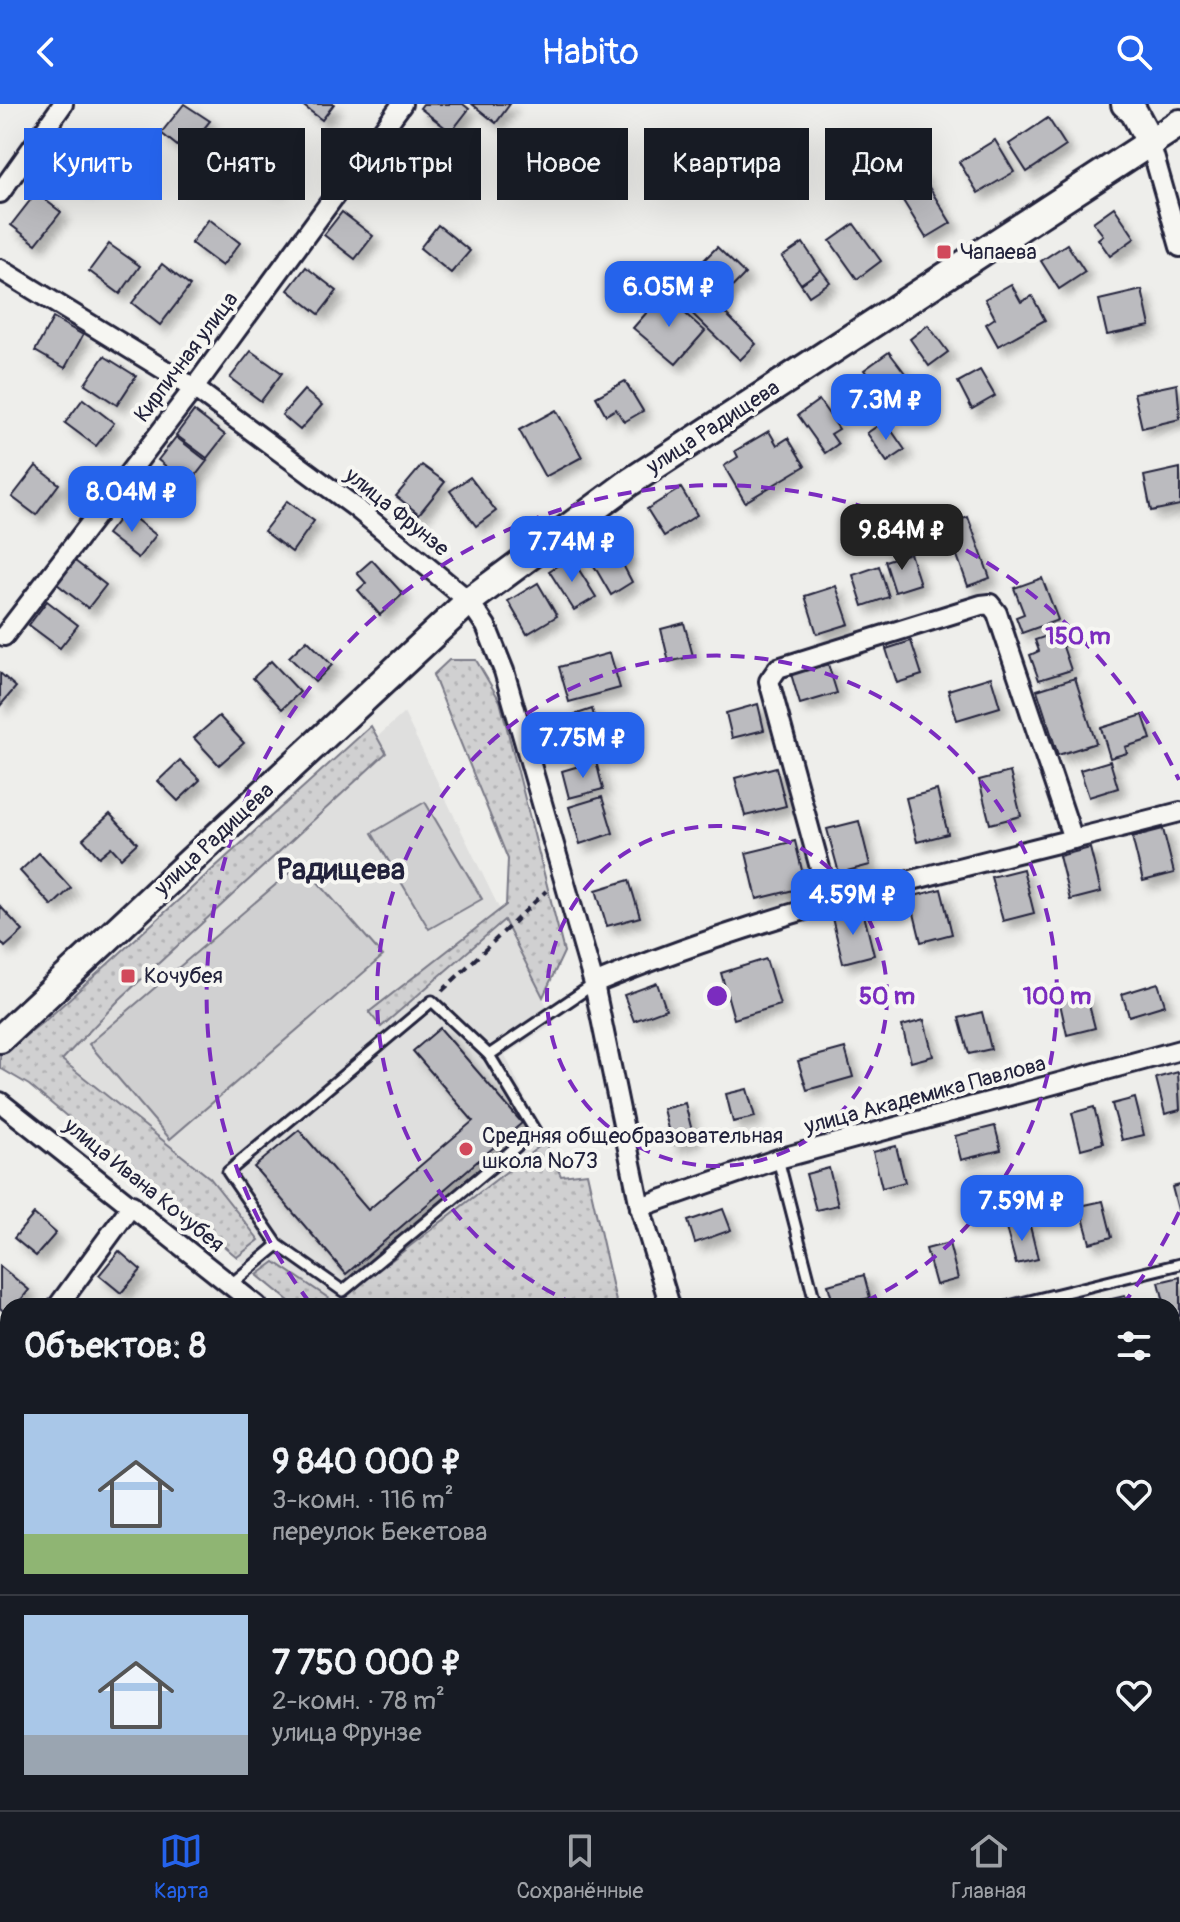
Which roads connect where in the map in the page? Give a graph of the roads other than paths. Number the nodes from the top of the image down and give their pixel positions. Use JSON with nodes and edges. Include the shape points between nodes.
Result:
{"nodes":[{"id":1,"x":63,"y":104,"type":"edge"},
{"id":2,"x":402,"y":104,"type":"edge"},
{"id":3,"x":1125,"y":104,"type":"edge"},
{"id":4,"x":1180,"y":123,"type":"edge"},
{"id":5,"x":1150,"y":142,"type":"junction"},
{"id":6,"x":0,"y":193,"type":"edge"},
{"id":7,"x":1180,"y":247,"type":"edge"},
{"id":8,"x":0,"y":269,"type":"edge"},
{"id":9,"x":194,"y":388,"type":"junction"},
{"id":10,"x":469,"y":601,"type":"junction"},
{"id":11,"x":4,"y":636,"type":"dead end"},
{"id":12,"x":1180,"y":812,"type":"edge"},
{"id":13,"x":1073,"y":839,"type":"junction"},
{"id":14,"x":829,"y":901,"type":"junction"},
{"id":15,"x":594,"y":984,"type":"junction"},
{"id":16,"x":0,"y":1039,"type":"edge"},
{"id":17,"x":1180,"y":1050,"type":"edge"},
{"id":18,"x":489,"y":1055,"type":"junction"},
{"id":19,"x":0,"y":1102,"type":"edge"},
{"id":20,"x":778,"y":1159,"type":"junction"},
{"id":21,"x":132,"y":1205,"type":"junction"},
{"id":22,"x":640,"y":1207,"type":"junction"},
{"id":23,"x":278,"y":1245,"type":"junction"},
{"id":24,"x":1180,"y":1264,"type":"edge"},
{"id":25,"x":230,"y":1285,"type":"junction"},
{"id":26,"x":64,"y":1298,"type":"edge"},
{"id":27,"x":247,"y":1298,"type":"edge"},
{"id":28,"x":668,"y":1298,"type":"edge"},
{"id":29,"x":814,"y":1298,"type":"edge"},
{"id":30,"x":1042,"y":1298,"type":"edge"}],
"edges":[{"from":1,"to":6,"type":"street"},
{"from":2,"to":9,"type":"street","name":"Кирпичная улица"},
{"from":3,"to":5,"type":"main road"},
{"from":4,"to":5,"type":"main road","name":"улица Радищева"},
{"from":5,"to":7,"type":"street"},
{"from":5,"to":10,"type":"main road","name":"улица Радищева","via":[[630,482]]},
{"from":8,"to":9,"type":"street","name":"улица Фрунзе"},
{"from":9,"to":10,"type":"street","name":"улица Фрунзе","via":[[355,507]]},
{"from":9,"to":11,"type":"street","name":"Кирпичная улица"},
{"from":10,"to":15,"type":"street","name":"улица Фрунзе","via":[[486,626],[504,671]]},
{"from":10,"to":16,"type":"main road","name":"улица Радищева"},
{"from":12,"to":13,"type":"street"},
{"from":13,"to":14,"type":"street"},
{"from":13,"to":14,"type":"street","via":[[997,613],[990,604],[981,605],[771,674]]},
{"from":14,"to":15,"type":"street","via":[[685,947]]},
{"from":15,"to":18,"type":"lane"},
{"from":15,"to":22,"type":"street","name":"улица Фрунзе"},
{"from":17,"to":20,"type":"street","name":"улица Академика Павлова"},
{"from":18,"to":23,"type":"lane","via":[[535,1131],[343,1291]]},
{"from":18,"to":23,"type":"lane","via":[[432,1001],[228,1172]]},
{"from":19,"to":21,"type":"street","name":"улица Ивана Кочубея"},
{"from":20,"to":22,"type":"street","name":"улица Академика Павлова"},
{"from":20,"to":29,"type":"lane"},
{"from":21,"to":25,"type":"street","name":"улица Ивана Кочубея"},
{"from":21,"to":26,"type":"street"},
{"from":22,"to":28,"type":"street","name":"улица Фрунзе"},
{"from":23,"to":25,"type":"lane"},
{"from":24,"to":30,"type":"lane"},
{"from":25,"to":27,"type":"street","name":"улица Ивана Кочубея"}]}
